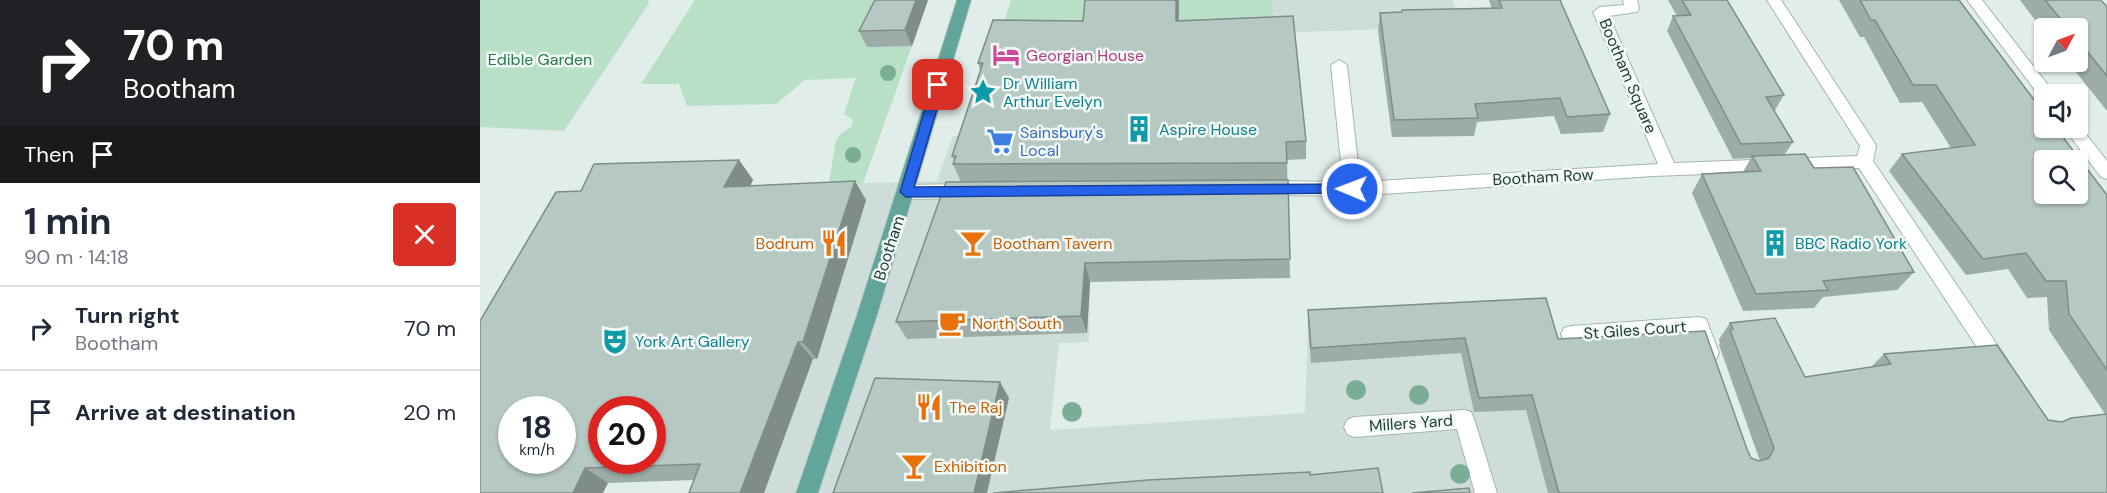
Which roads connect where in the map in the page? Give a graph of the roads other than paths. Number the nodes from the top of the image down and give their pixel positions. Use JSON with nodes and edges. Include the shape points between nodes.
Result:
{"nodes":[{"id":1,"x":964,"y":0,"type":"edge"},
{"id":2,"x":1774,"y":0,"type":"edge"},
{"id":3,"x":1974,"y":0,"type":"edge"},
{"id":4,"x":1631,"y":5,"type":"edge"},
{"id":5,"x":1340,"y":65,"type":"dead end"},
{"id":6,"x":2039,"y":84,"type":"edge"},
{"id":7,"x":2080,"y":138,"type":"edge"},
{"id":8,"x":1864,"y":162,"type":"junction"},
{"id":9,"x":1669,"y":170,"type":"junction"},
{"id":10,"x":2107,"y":173,"type":"edge"},
{"id":11,"x":1249,"y":188,"type":"edge"},
{"id":12,"x":1352,"y":189,"type":"junction"},
{"id":13,"x":987,"y":191,"type":"edge"},
{"id":14,"x":906,"y":192,"type":"junction"},
{"id":15,"x":1571,"y":334,"type":"dead end"},
{"id":16,"x":1714,"y":367,"type":"edge"},
{"id":17,"x":2009,"y":379,"type":"edge"},
{"id":18,"x":1354,"y":427,"type":"dead end"},
{"id":19,"x":807,"y":493,"type":"edge"},
{"id":20,"x":1486,"y":493,"type":"edge"}],
"edges":[{"from":1,"to":14,"type":"main road","name":"Bootham"},
{"from":2,"to":8,"type":"street","via":[[1868,146]]},
{"from":3,"to":6,"type":"street"},
{"from":4,"to":9,"type":"street","name":"Bootham Square","via":[[1600,12]]},
{"from":5,"to":12,"type":"street"},
{"from":7,"to":10,"type":"street"},
{"from":8,"to":9,"type":"street","name":"Bootham Row"},
{"from":8,"to":17,"type":"street"},
{"from":9,"to":12,"type":"street","name":"Bootham Row"},
{"from":11,"to":12,"type":"street","name":"Bootham Row"},
{"from":13,"to":14,"type":"street"},
{"from":14,"to":19,"type":"main road","name":"Bootham"},
{"from":15,"to":16,"type":"street","name":"St Giles Court","via":[[1699,325]]},
{"from":18,"to":20,"type":"street","name":"Millers Yard","via":[[1464,419]]}]}
